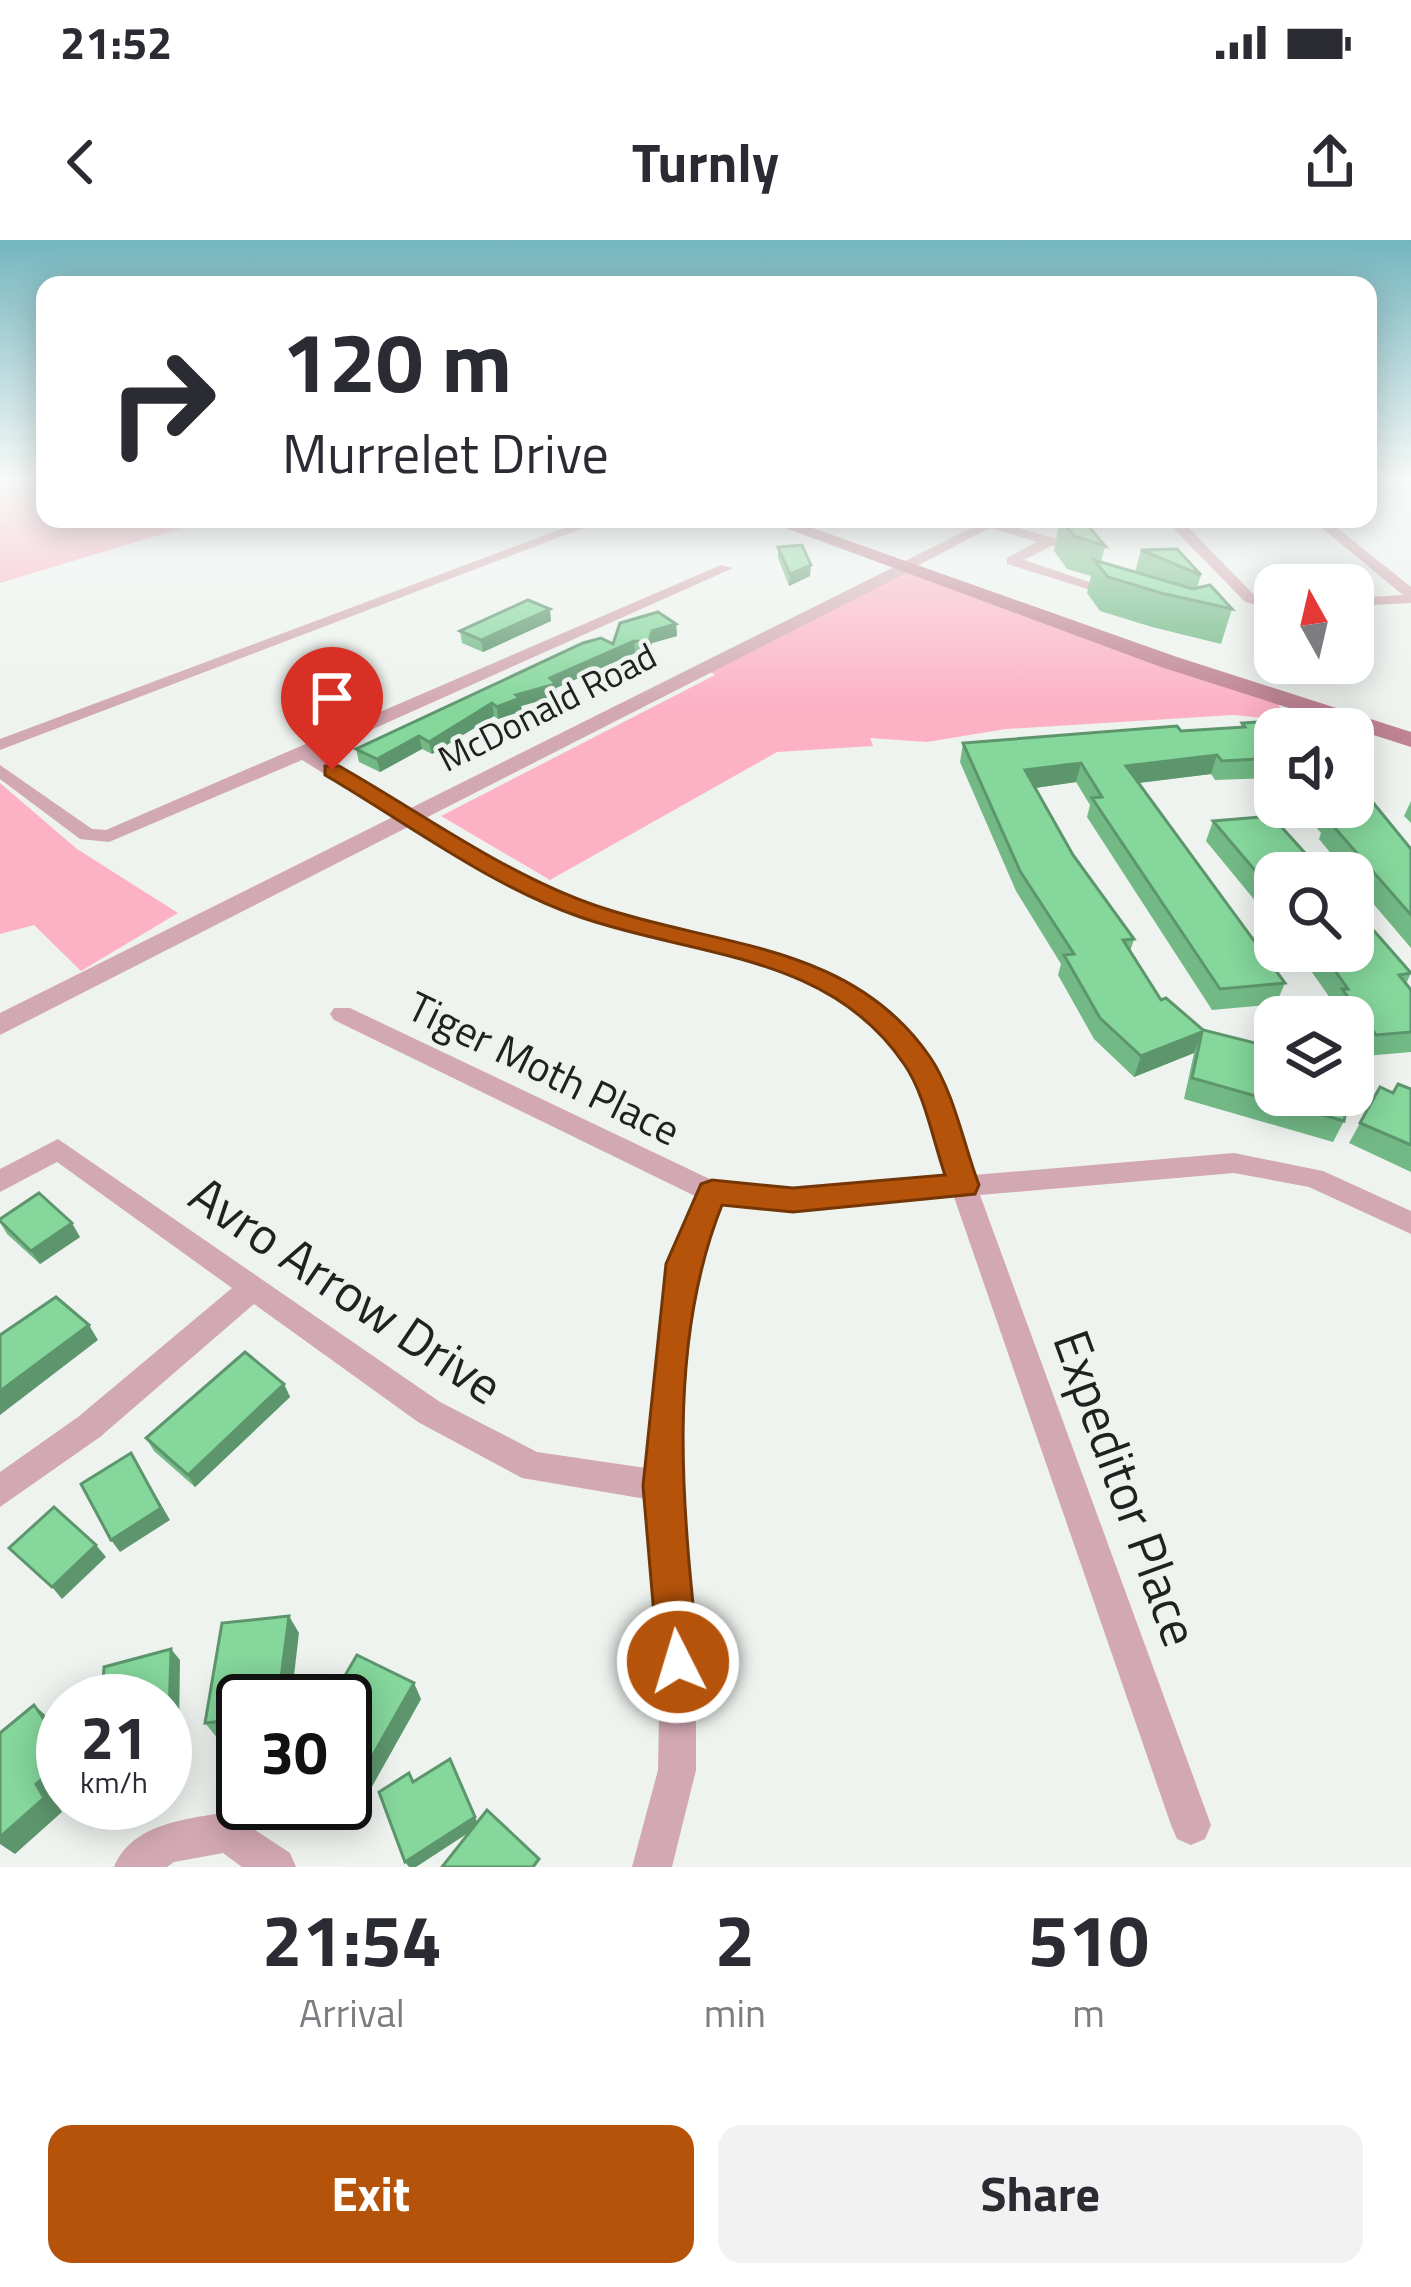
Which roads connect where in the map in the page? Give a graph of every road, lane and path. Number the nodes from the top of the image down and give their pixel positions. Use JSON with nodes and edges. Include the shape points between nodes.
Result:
{"nodes":[{"id":1,"x":499,"y":557,"type":"edge"},
{"id":2,"x":884,"y":557,"type":"edge"},
{"id":3,"x":924,"y":557,"type":"edge"},
{"id":4,"x":1020,"y":557,"type":"edge"},
{"id":5,"x":1214,"y":557,"type":"edge"},
{"id":6,"x":1364,"y":557,"type":"edge"},
{"id":7,"x":908,"y":565,"type":"junction"},
{"id":8,"x":1106,"y":566,"type":"edge"},
{"id":9,"x":726,"y":568,"type":"dead end"},
{"id":10,"x":978,"y":591,"type":"junction"},
{"id":11,"x":1254,"y":593,"type":"edge"},
{"id":12,"x":1411,"y":596,"type":"edge"},
{"id":13,"x":1374,"y":600,"type":"edge"},
{"id":14,"x":1411,"y":726,"type":"edge"},
{"id":15,"x":1411,"y":740,"type":"edge"},
{"id":16,"x":0,"y":745,"type":"edge"},
{"id":17,"x":303,"y":753,"type":"junction"},
{"id":18,"x":0,"y":770,"type":"edge"},
{"id":19,"x":412,"y":816,"type":"junction"},
{"id":20,"x":343,"y":1013,"type":"dead end"},
{"id":21,"x":0,"y":1025,"type":"edge"},
{"id":22,"x":0,"y":1183,"type":"edge"},
{"id":23,"x":964,"y":1185,"type":"junction"},
{"id":24,"x":712,"y":1192,"type":"junction"},
{"id":25,"x":1411,"y":1223,"type":"edge"},
{"id":26,"x":251,"y":1289,"type":"junction"},
{"id":27,"x":661,"y":1486,"type":"junction"},
{"id":28,"x":0,"y":1491,"type":"edge"},
{"id":29,"x":1191,"y":1825,"type":"dead end"},
{"id":30,"x":134,"y":1867,"type":"edge"},
{"id":31,"x":276,"y":1867,"type":"edge"},
{"id":32,"x":652,"y":1867,"type":"edge"}],
"edges":[{"from":1,"to":16,"type":"street"},
{"from":2,"to":7,"type":"main road"},
{"from":3,"to":7,"type":"street","name":"McDonald Road"},
{"from":4,"to":8,"type":"street","via":[[1012,561],[1130,598]]},
{"from":5,"to":11,"type":"street"},
{"from":6,"to":12,"type":"street"},
{"from":7,"to":10,"type":"main road"},
{"from":7,"to":19,"type":"street","name":"McDonald Road"},
{"from":9,"to":17,"type":"street"},
{"from":10,"to":14,"type":"main road"},
{"from":10,"to":15,"type":"main road"},
{"from":12,"to":13,"type":"street"},
{"from":17,"to":18,"type":"street","via":[[109,836],[87,835]]},
{"from":17,"to":19,"type":"street","name":"Expeditor Place"},
{"from":19,"to":21,"type":"street","name":"McDonald Road"},
{"from":19,"to":23,"type":"street","name":"Expeditor Place","via":[[589,912],[832,981],[874,1011],[920,1063]]},
{"from":20,"to":24,"type":"street","name":"Tiger Moth Place"},
{"from":22,"to":26,"type":"street","name":"Avro Arrow Drive","via":[[58,1149]]},
{"from":23,"to":24,"type":"street","via":[[793,1200]]},
{"from":23,"to":25,"type":"street","via":[[1234,1163],[1314,1178]]},
{"from":23,"to":29,"type":"street","name":"Expeditor Place"},
{"from":24,"to":27,"type":"street","via":[[682,1264]]},
{"from":26,"to":27,"type":"street","name":"Avro Arrow Drive","via":[[429,1412],[533,1467]]},
{"from":26,"to":28,"type":"street"},
{"from":27,"to":32,"type":"street","via":[[678,1662],[677,1770]]},
{"from":30,"to":31,"type":"street","via":[[166,1844],[228,1832]]}]}
